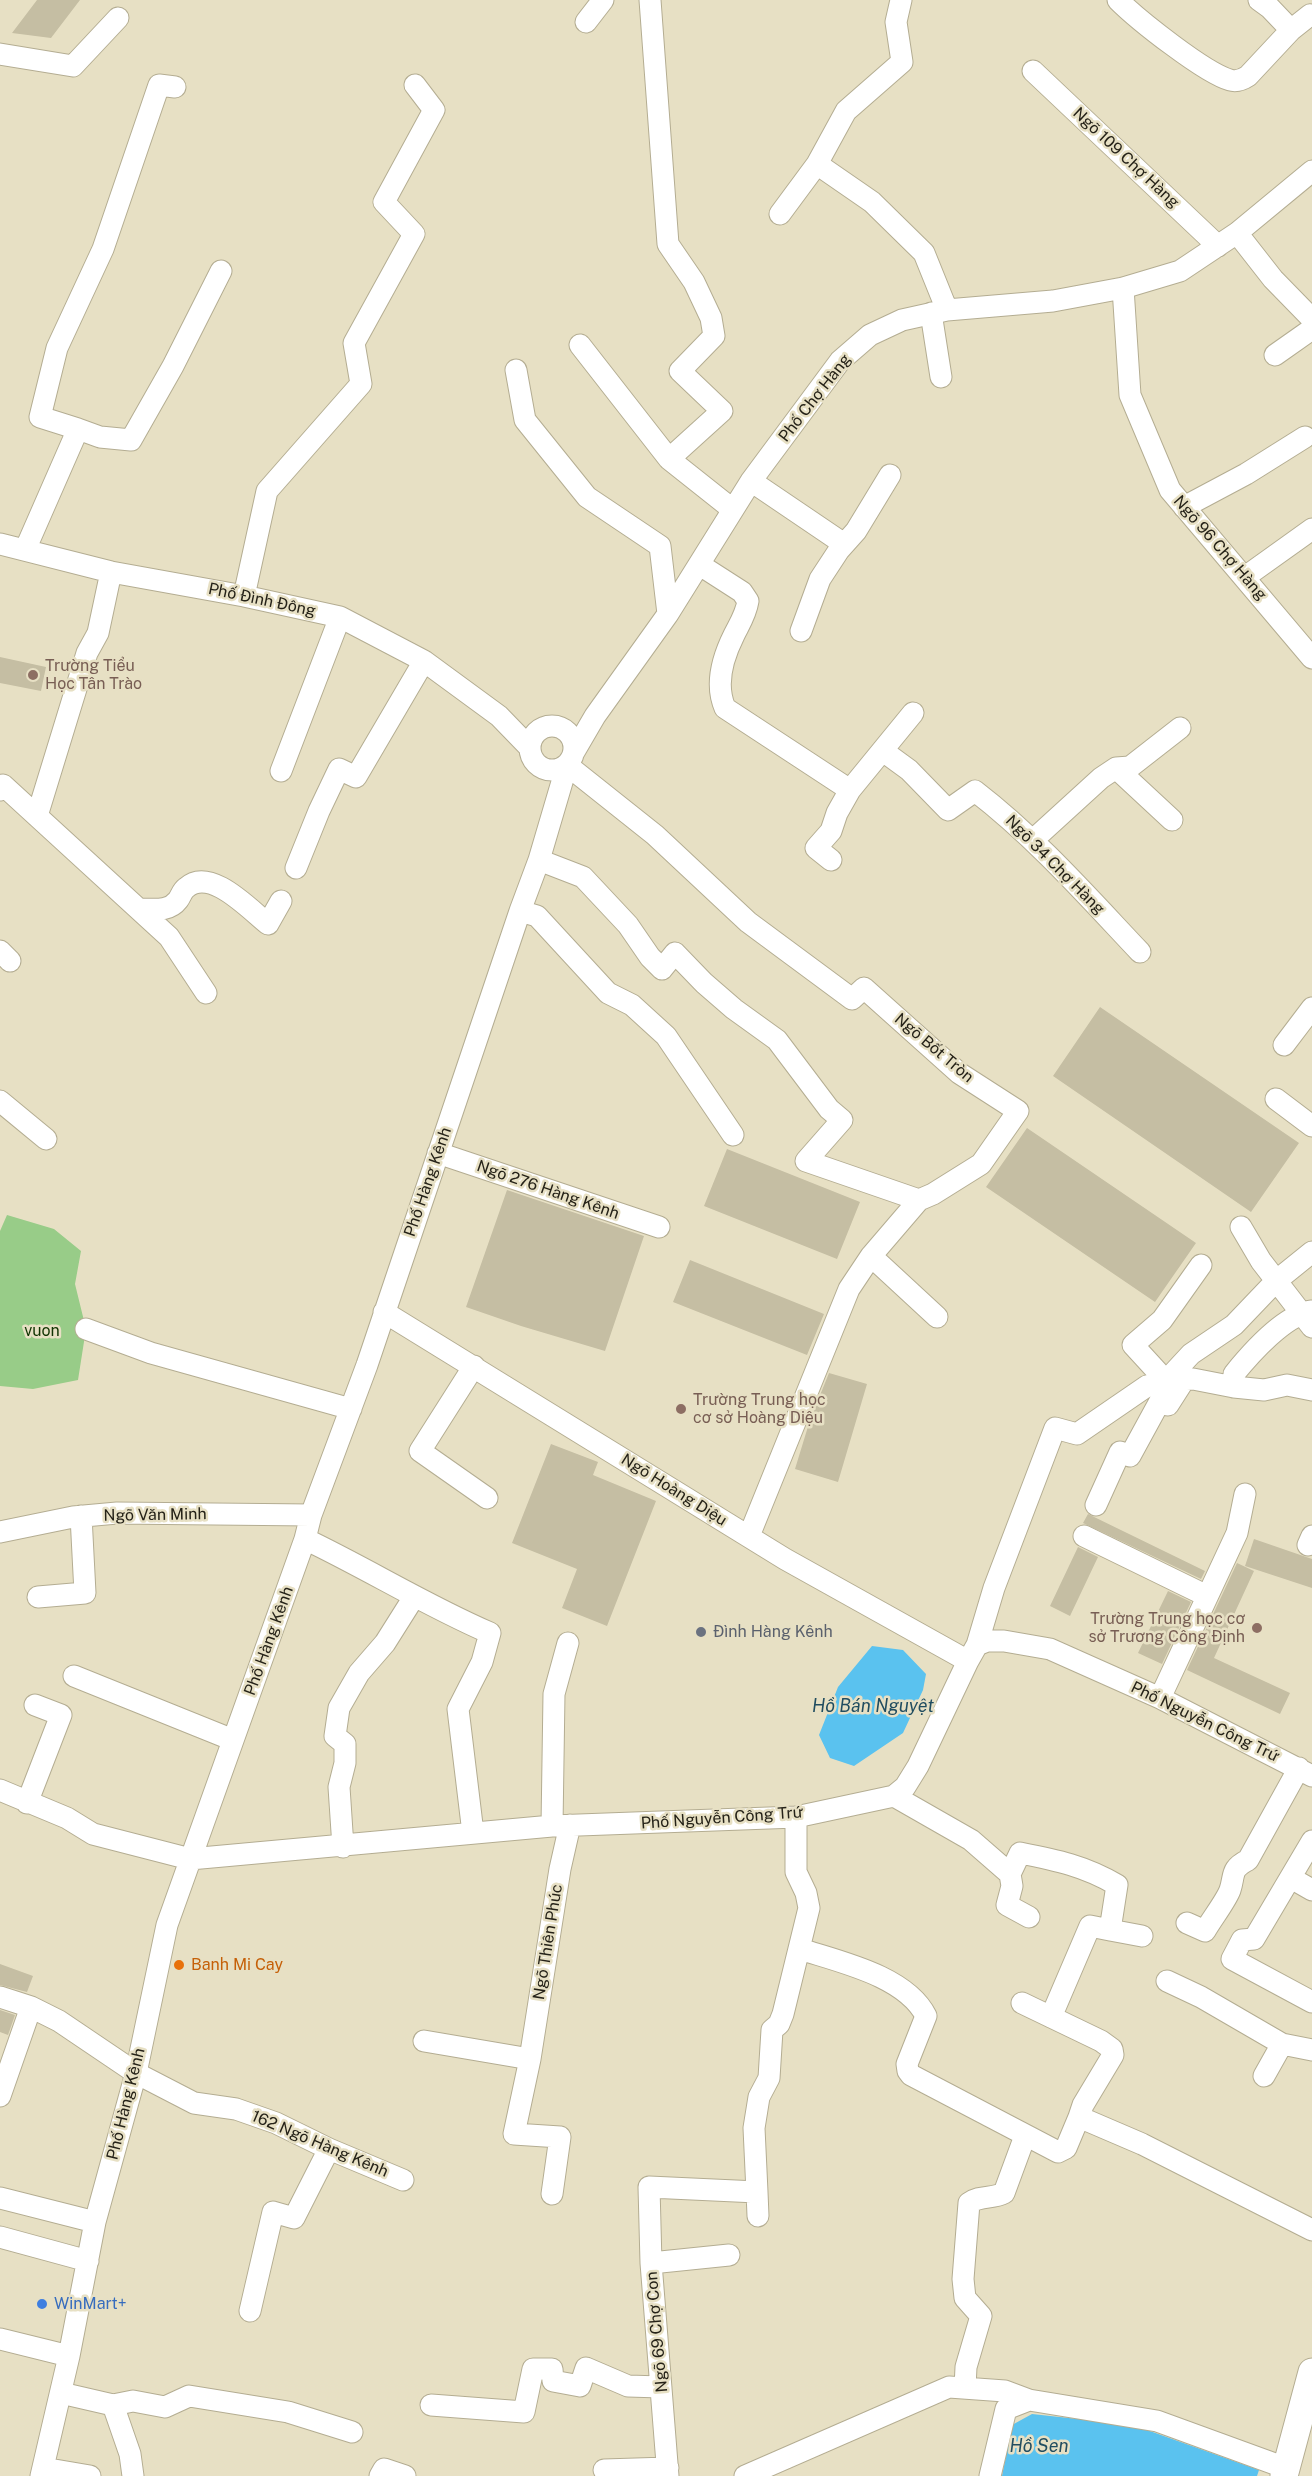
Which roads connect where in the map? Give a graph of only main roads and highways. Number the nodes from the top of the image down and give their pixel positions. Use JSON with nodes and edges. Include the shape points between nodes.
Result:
{"nodes":[{"id":1,"x":1312,"y":2372,"type":"edge"},
{"id":2,"x":1285,"y":2472,"type":"edge"}],
"edges":[{"from":1,"to":2,"type":"main road"}]}
